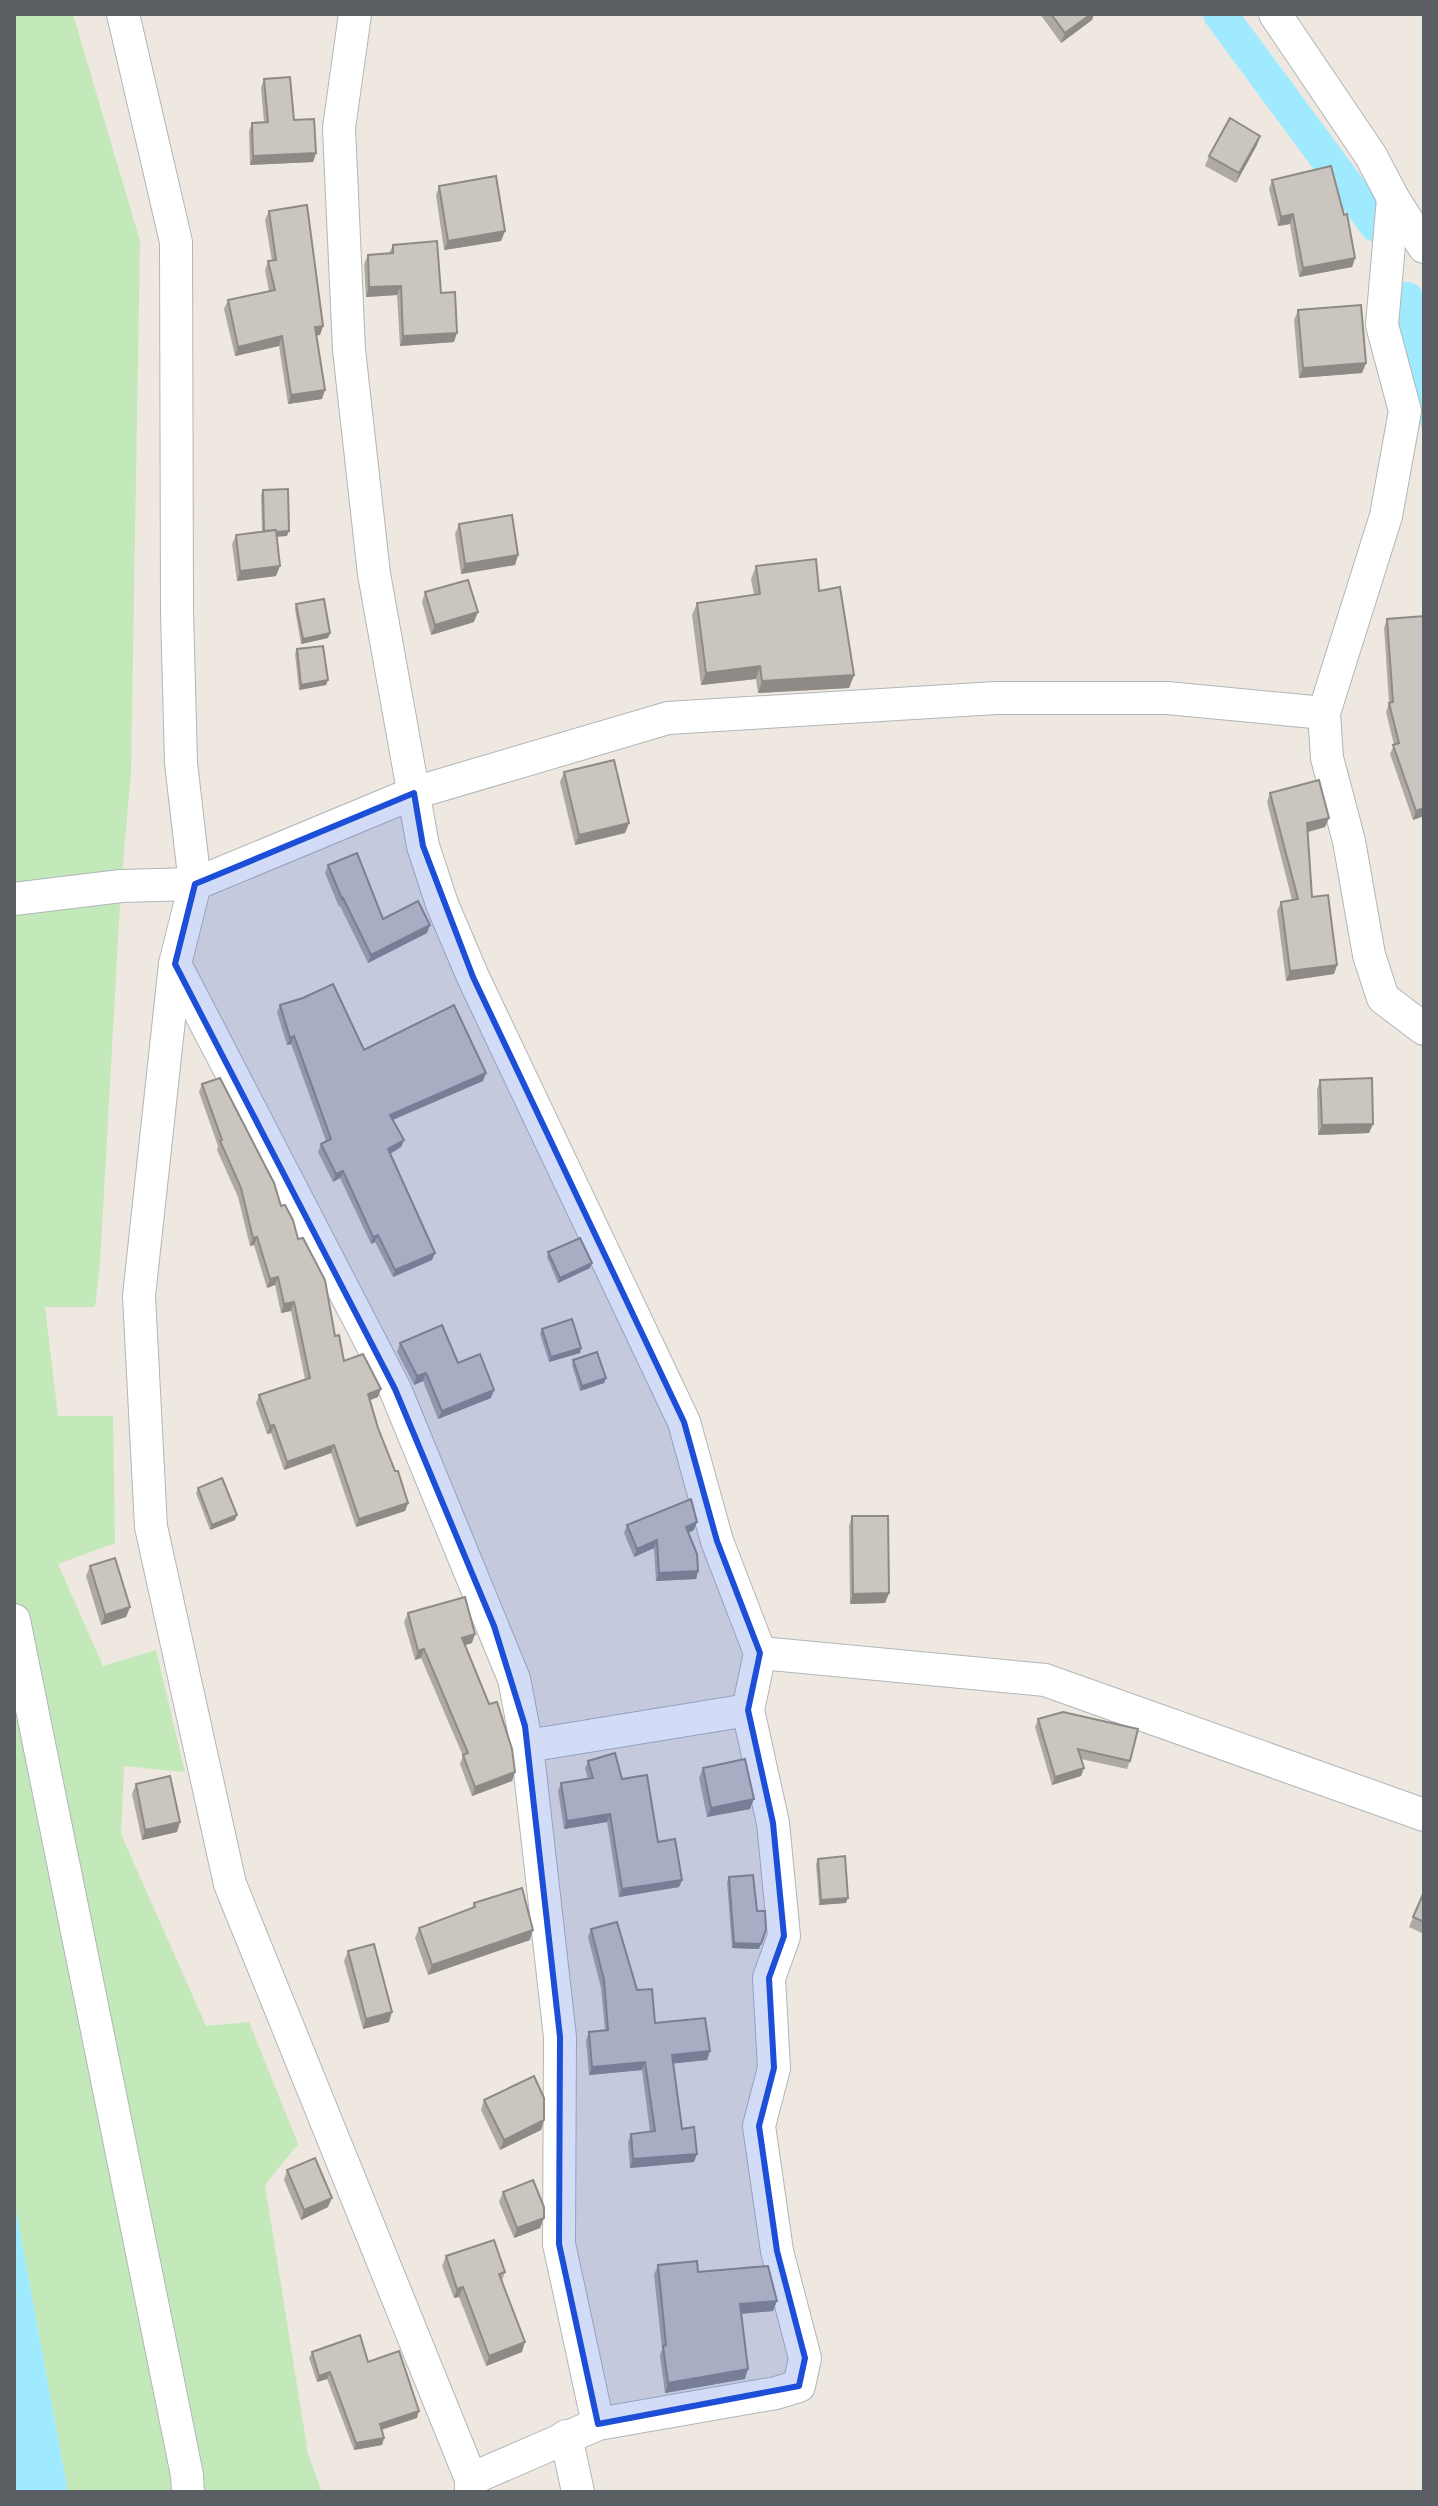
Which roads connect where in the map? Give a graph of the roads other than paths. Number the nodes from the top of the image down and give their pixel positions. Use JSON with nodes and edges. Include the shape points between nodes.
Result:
{"nodes":[{"id":1,"x":123,"y":14,"type":"edge"},
{"id":2,"x":355,"y":14,"type":"edge"},
{"id":3,"x":1275,"y":14,"type":"edge"},
{"id":4,"x":1393,"y":198,"type":"junction"},
{"id":5,"x":1422,"y":239,"type":"edge"},
{"id":6,"x":1324,"y":713,"type":"junction"},
{"id":7,"x":414,"y":793,"type":"junction"},
{"id":8,"x":195,"y":884,"type":"junction"},
{"id":9,"x":14,"y":899,"type":"edge"},
{"id":10,"x":175,"y":964,"type":"junction"},
{"id":11,"x":1424,"y":1029,"type":"edge"},
{"id":12,"x":14,"y":1620,"type":"edge"},
{"id":13,"x":760,"y":1653,"type":"junction"},
{"id":14,"x":748,"y":1710,"type":"junction"},
{"id":15,"x":527,"y":1746,"type":"junction"},
{"id":16,"x":1424,"y":1815,"type":"edge"},
{"id":17,"x":598,"y":2424,"type":"junction"},
{"id":18,"x":566,"y":2436,"type":"junction"},
{"id":19,"x":471,"y":2485,"type":"edge"},
{"id":20,"x":188,"y":2492,"type":"edge"},
{"id":21,"x":578,"y":2492,"type":"edge"}],
"edges":[{"from":1,"to":8,"type":"street","via":[[176,242],[181,763]]},
{"from":2,"to":7,"type":"street","via":[[339,128],[349,350],[374,574]]},
{"from":3,"to":4,"type":"street","via":[[1371,156]]},
{"from":4,"to":5,"type":"street"},
{"from":4,"to":6,"type":"street","via":[[1382,325],[1405,411],[1386,516]]},
{"from":6,"to":7,"type":"street","via":[[1167,698],[996,698],[668,718]]},
{"from":6,"to":11,"type":"street","via":[[1327,758],[1349,841],[1369,955],[1383,998]]},
{"from":7,"to":8,"type":"street"},
{"from":7,"to":13,"type":"street","via":[[423,846],[467,963],[684,1422],[717,1541]]},
{"from":8,"to":9,"type":"street","via":[[121,886]]},
{"from":8,"to":10,"type":"street"},
{"from":10,"to":15,"type":"street","via":[[395,1389],[514,1679]]},
{"from":10,"to":19,"type":"street","via":[[139,1296],[151,1527],[230,1884]]},
{"from":12,"to":20,"type":"street"},
{"from":13,"to":14,"type":"street"},
{"from":13,"to":16,"type":"street","via":[[1045,1680]]},
{"from":14,"to":15,"type":"street"},
{"from":14,"to":17,"type":"street","via":[[773,1823],[784,1936],[769,1978],[774,2068],[759,2126],[777,2251],[805,2358],[799,2386]]},
{"from":15,"to":17,"type":"street","via":[[560,2037],[559,2244]]},
{"from":17,"to":18,"type":"street"},
{"from":18,"to":19,"type":"street"},
{"from":18,"to":21,"type":"street"}]}
